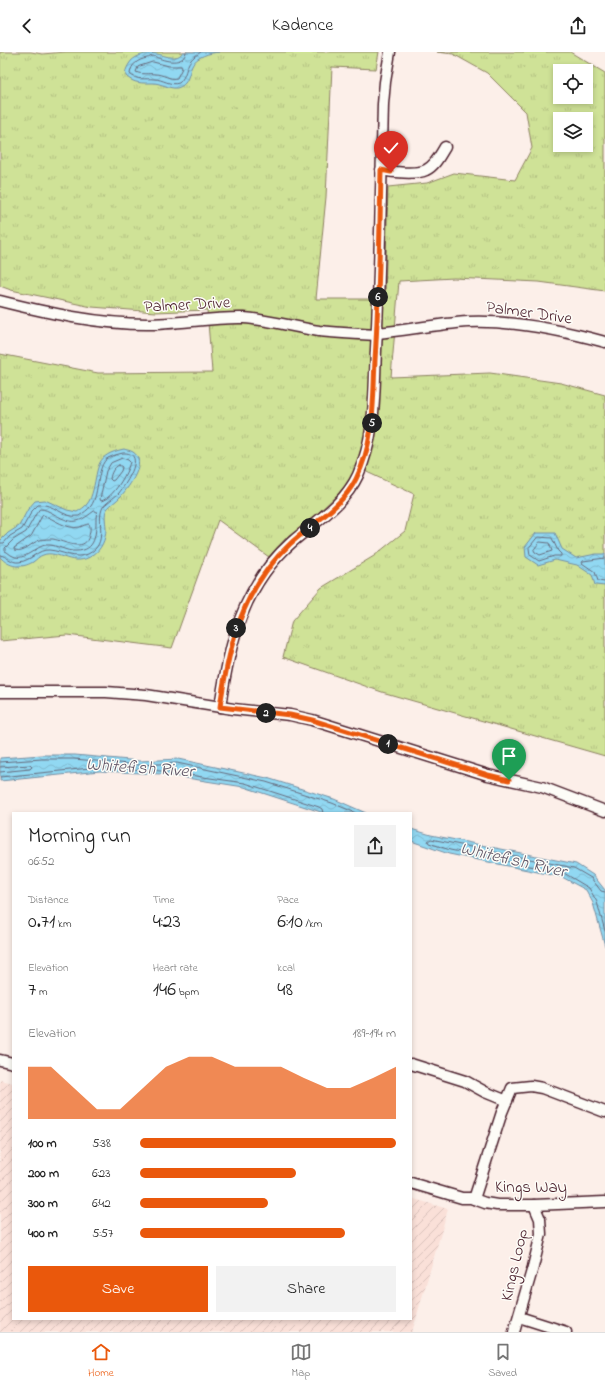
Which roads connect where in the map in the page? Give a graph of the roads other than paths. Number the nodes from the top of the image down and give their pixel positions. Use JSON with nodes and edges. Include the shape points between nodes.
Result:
{"nodes":[{"id":1,"x":390,"y":52,"type":"edge"},
{"id":2,"x":445,"y":148,"type":"dead end"},
{"id":3,"x":381,"y":170,"type":"junction"},
{"id":4,"x":0,"y":301,"type":"edge"},
{"id":5,"x":377,"y":334,"type":"junction"},
{"id":6,"x":605,"y":342,"type":"edge"},
{"id":7,"x":0,"y":692,"type":"edge"},
{"id":8,"x":220,"y":707,"type":"junction"},
{"id":9,"x":605,"y":811,"type":"edge"},
{"id":10,"x":0,"y":1060,"type":"edge"},
{"id":11,"x":12,"y":1063,"type":"edge"},
{"id":12,"x":412,"y":1064,"type":"edge"},
{"id":13,"x":506,"y":1101,"type":"junction"},
{"id":14,"x":605,"y":1112,"type":"edge"},
{"id":15,"x":412,"y":1183,"type":"edge"},
{"id":16,"x":474,"y":1199,"type":"junction"},
{"id":17,"x":605,"y":1202,"type":"edge"},
{"id":18,"x":534,"y":1205,"type":"junction"},
{"id":19,"x":519,"y":1317,"type":"junction"},
{"id":20,"x":514,"y":1332,"type":"edge"},
{"id":21,"x":566,"y":1332,"type":"edge"}],
"edges":[{"from":1,"to":3,"type":"street","via":[[383,104]]},
{"from":2,"to":3,"type":"street","via":[[436,162],[426,170]]},
{"from":3,"to":5,"type":"street"},
{"from":4,"to":5,"type":"street","name":"Palmer Drive","via":[[58,314],[126,324],[246,318],[319,331]]},
{"from":5,"to":6,"type":"street","name":"Palmer Drive","via":[[431,325],[493,322],[519,324]]},
{"from":5,"to":8,"type":"street","via":[[373,414],[370,442],[364,461],[342,500],[277,557],[253,590],[233,639]]},
{"from":7,"to":8,"type":"street","via":[[106,692],[146,695]]},
{"from":8,"to":9,"type":"street","via":[[312,720],[488,775],[542,787]]},
{"from":10,"to":11,"type":"street"},
{"from":12,"to":13,"type":"street","via":[[465,1081]]},
{"from":13,"to":14,"type":"street","via":[[512,1088],[531,1086]]},
{"from":13,"to":16,"type":"street"},
{"from":15,"to":16,"type":"street","name":"Kings Way"},
{"from":16,"to":18,"type":"street","name":"Kings Way","via":[[497,1205]]},
{"from":17,"to":18,"type":"street","name":"Kings Way"},
{"from":18,"to":19,"type":"street","name":"Kings Loop","via":[[540,1219],[541,1234]]},
{"from":19,"to":20,"type":"street","name":"Kings Loop"},
{"from":19,"to":21,"type":"street"}]}
